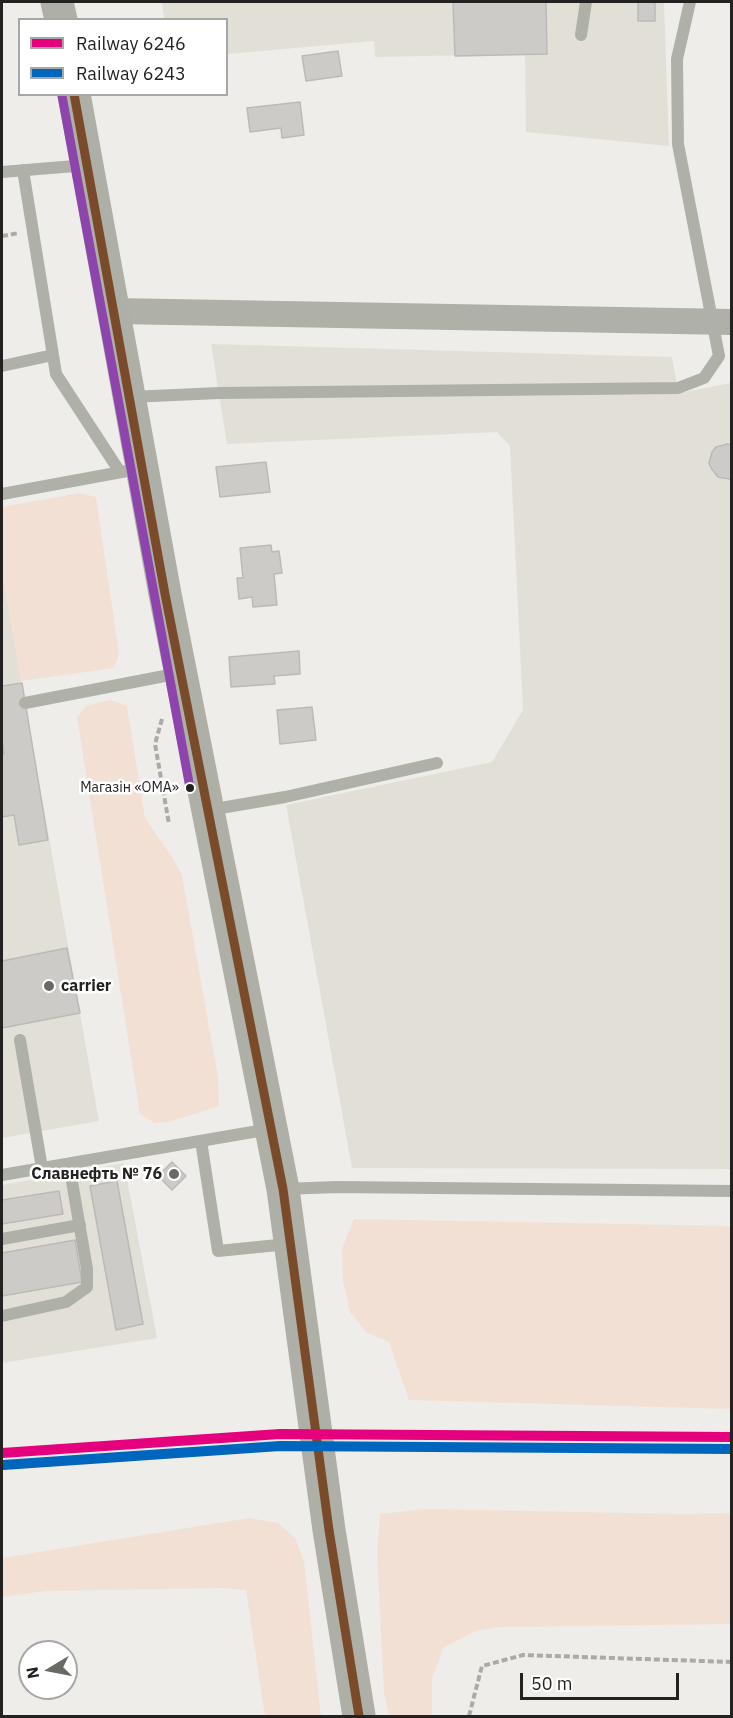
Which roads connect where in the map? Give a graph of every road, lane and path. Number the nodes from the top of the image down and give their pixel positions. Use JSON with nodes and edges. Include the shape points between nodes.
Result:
{"nodes":[{"id":1,"x":57,"y":2,"type":"edge"},
{"id":2,"x":586,"y":2,"type":"edge"},
{"id":3,"x":690,"y":2,"type":"edge"},
{"id":4,"x":61,"y":18,"type":"edge"},
{"id":5,"x":581,"y":35,"type":"dead end"},
{"id":6,"x":74,"y":96,"type":"edge"},
{"id":7,"x":87,"y":165,"type":"junction"},
{"id":8,"x":23,"y":170,"type":"junction"},
{"id":9,"x":2,"y":172,"type":"edge"},
{"id":10,"x":114,"y":311,"type":"junction"},
{"id":11,"x":722,"y":322,"type":"edge"},
{"id":12,"x":53,"y":355,"type":"junction"},
{"id":13,"x":2,"y":366,"type":"edge"},
{"id":14,"x":129,"y":397,"type":"junction"},
{"id":15,"x":131,"y":469,"type":"junction"},
{"id":16,"x":2,"y":494,"type":"edge"},
{"id":17,"x":180,"y":673,"type":"junction"},
{"id":18,"x":25,"y":703,"type":"dead end"},
{"id":19,"x":438,"y":763,"type":"dead end"},
{"id":20,"x":207,"y":810,"type":"junction"},
{"id":21,"x":20,"y":1040,"type":"dead end"},
{"id":22,"x":271,"y":1129,"type":"junction"},
{"id":23,"x":201,"y":1141,"type":"junction"},
{"id":24,"x":69,"y":1164,"type":"junction"},
{"id":25,"x":42,"y":1168,"type":"junction"},
{"id":26,"x":2,"y":1175,"type":"edge"},
{"id":27,"x":283,"y":1189,"type":"junction"},
{"id":28,"x":732,"y":1191,"type":"edge"},
{"id":29,"x":80,"y":1225,"type":"junction"},
{"id":30,"x":2,"y":1239,"type":"edge"},
{"id":31,"x":291,"y":1244,"type":"junction"},
{"id":32,"x":2,"y":1316,"type":"edge"},
{"id":33,"x":732,"y":1662,"type":"edge"},
{"id":34,"x":359,"y":1716,"type":"edge"},
{"id":35,"x":469,"y":1716,"type":"edge"}],
"edges":[{"from":1,"to":4,"type":"main road"},
{"from":2,"to":5,"type":"lane"},
{"from":3,"to":11,"type":"lane","via":[[677,59],[678,144]]},
{"from":6,"to":7,"type":"main road"},
{"from":7,"to":8,"type":"lane"},
{"from":7,"to":10,"type":"main road"},
{"from":8,"to":9,"type":"lane"},
{"from":8,"to":12,"type":"lane"},
{"from":10,"to":11,"type":"street"},
{"from":10,"to":14,"type":"main road"},
{"from":11,"to":14,"type":"lane","via":[[718,356],[704,378],[678,388]]},
{"from":12,"to":13,"type":"lane"},
{"from":12,"to":15,"type":"lane","via":[[56,374]]},
{"from":14,"to":15,"type":"main road"},
{"from":15,"to":16,"type":"lane"},
{"from":15,"to":17,"type":"main road"},
{"from":17,"to":18,"type":"lane"},
{"from":17,"to":20,"type":"main road"},
{"from":19,"to":20,"type":"lane"},
{"from":20,"to":22,"type":"main road"},
{"from":21,"to":25,"type":"lane"},
{"from":22,"to":23,"type":"lane"},
{"from":22,"to":27,"type":"main road"},
{"from":23,"to":24,"type":"lane"},
{"from":23,"to":31,"type":"lane","via":[[218,1251]]},
{"from":24,"to":25,"type":"lane"},
{"from":24,"to":29,"type":"lane"},
{"from":25,"to":26,"type":"lane"},
{"from":27,"to":28,"type":"lane"},
{"from":27,"to":31,"type":"main road"},
{"from":29,"to":30,"type":"lane"},
{"from":29,"to":32,"type":"lane","via":[[87,1287],[66,1302]]},
{"from":31,"to":34,"type":"main road","via":[[329,1530]]},
{"from":33,"to":35,"type":"path","via":[[523,1655],[482,1666]]}]}
